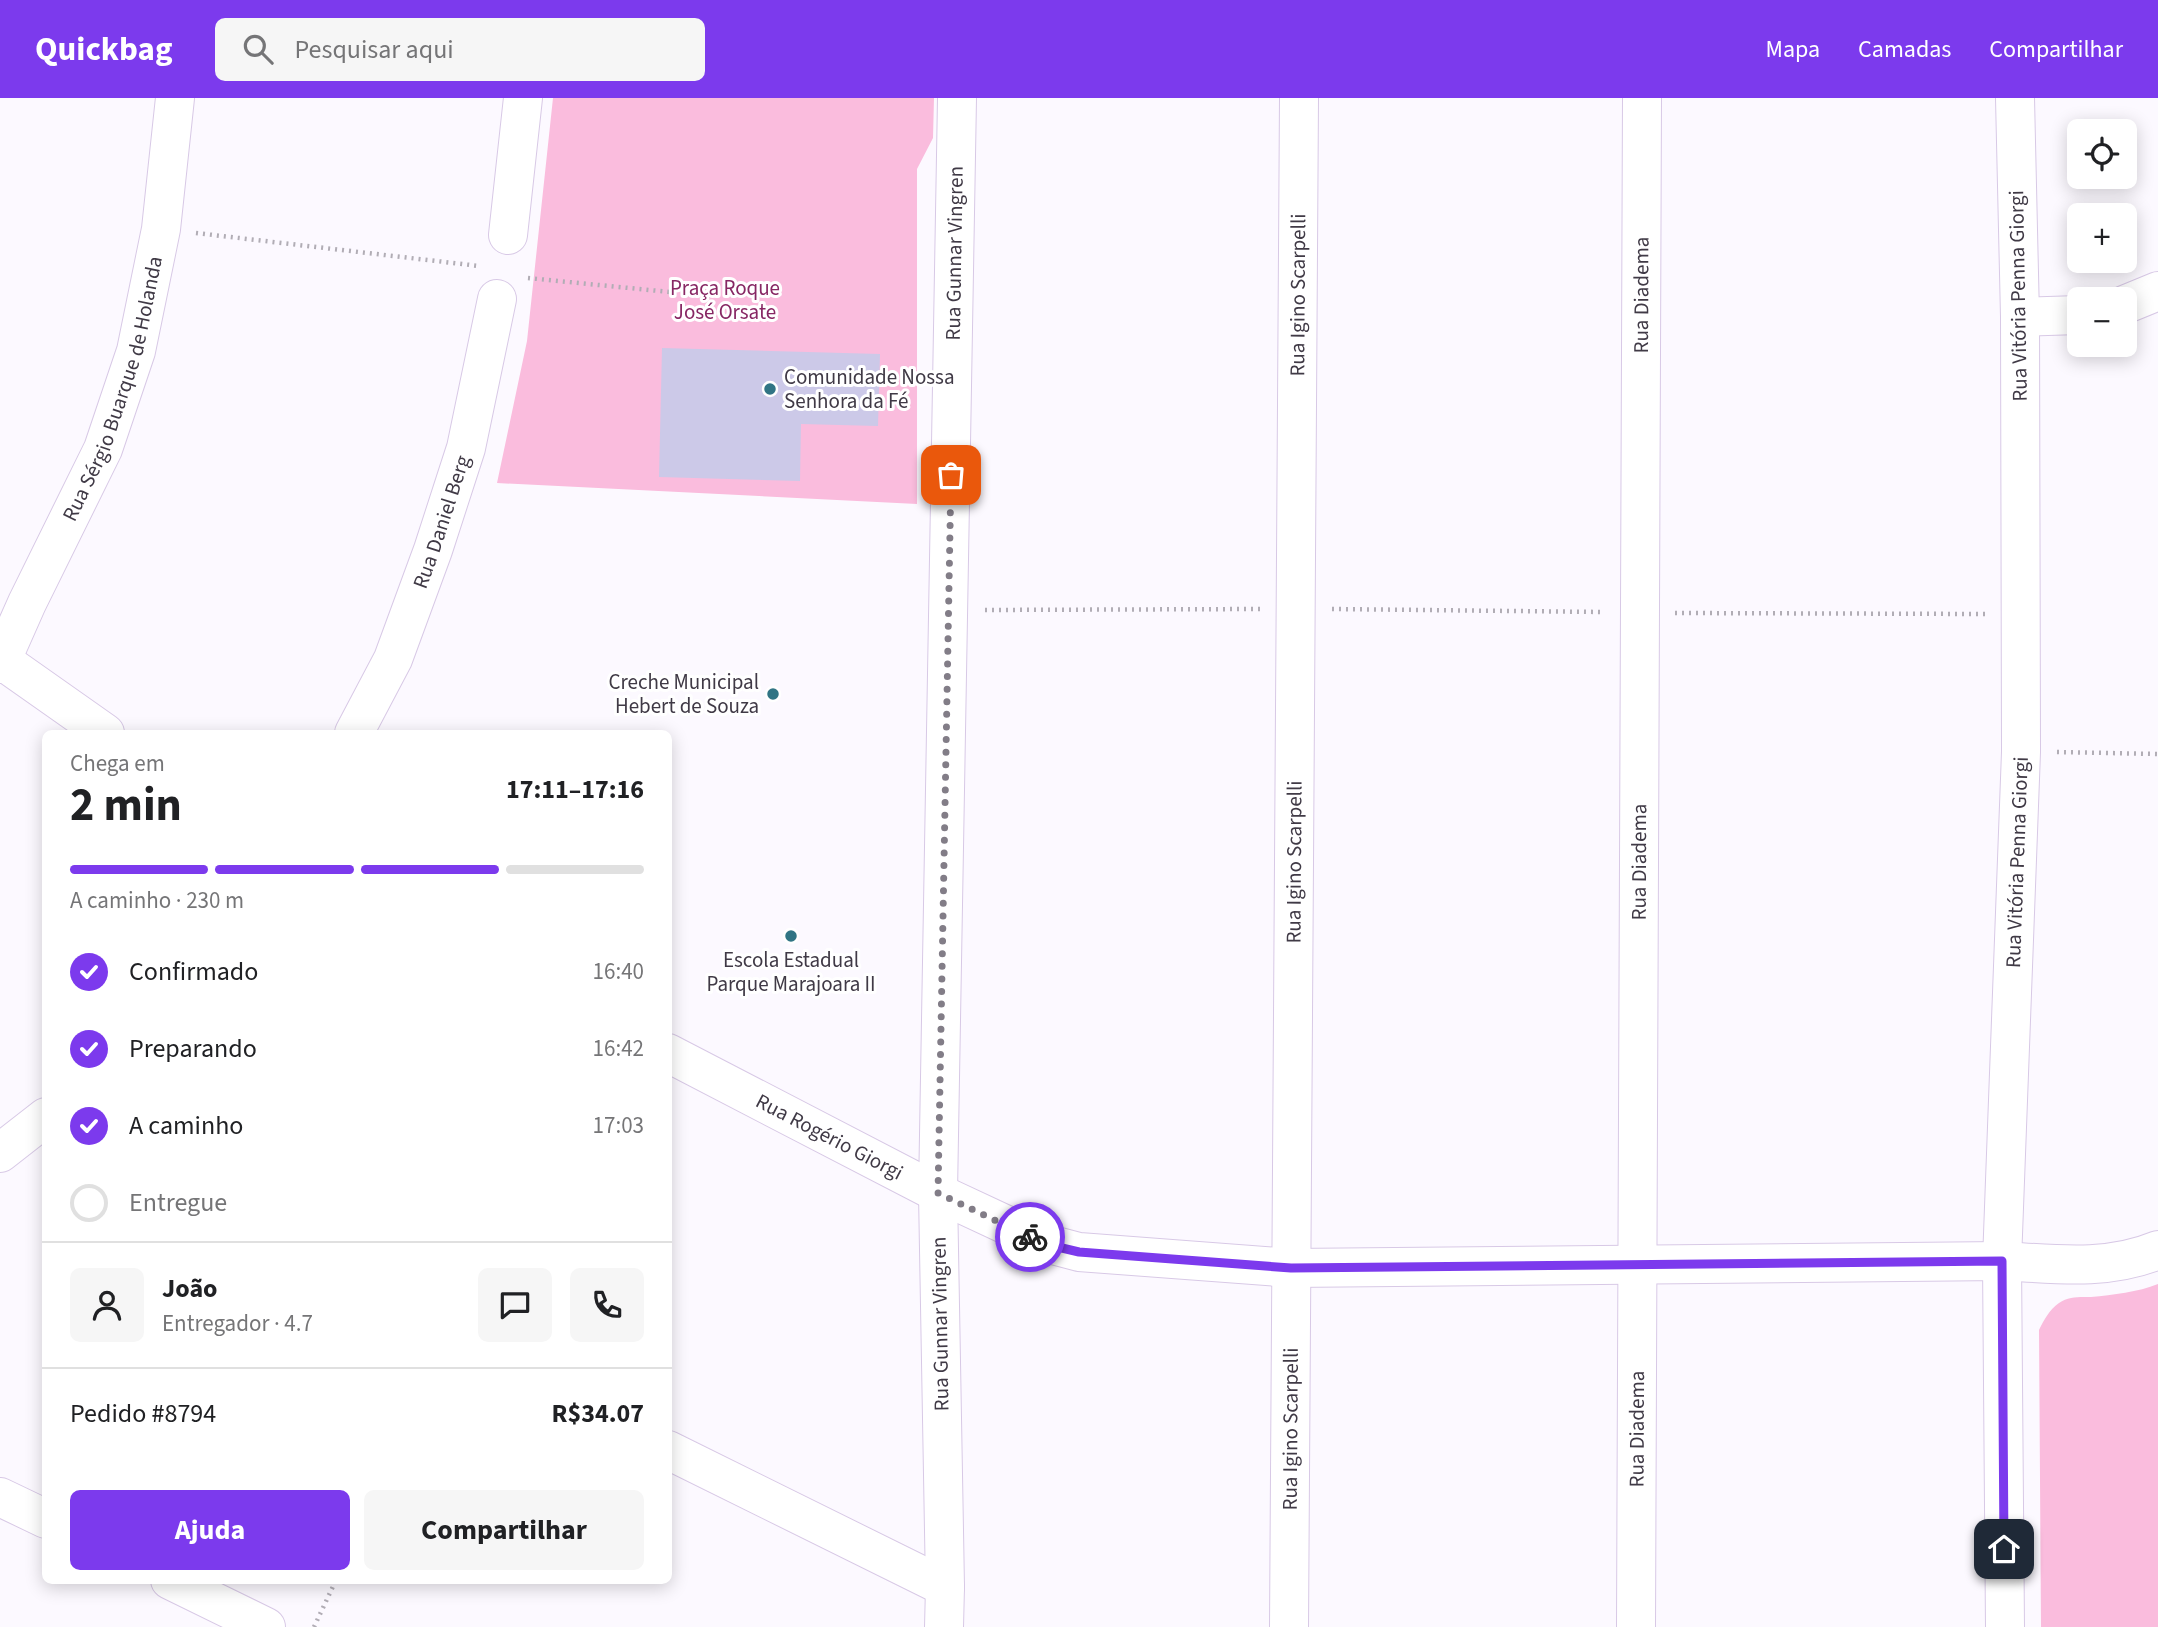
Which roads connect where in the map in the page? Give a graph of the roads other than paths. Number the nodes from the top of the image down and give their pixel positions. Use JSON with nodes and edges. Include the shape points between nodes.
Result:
{"nodes":[{"id":1,"x":175,"y":98,"type":"edge"},
{"id":2,"x":523,"y":98,"type":"edge"},
{"id":3,"x":957,"y":98,"type":"edge"},
{"id":4,"x":1299,"y":98,"type":"edge"},
{"id":5,"x":1642,"y":98,"type":"edge"},
{"id":6,"x":2015,"y":98,"type":"edge"},
{"id":7,"x":508,"y":235,"type":"dead end"},
{"id":8,"x":501,"y":282,"type":"road end"},
{"id":9,"x":2158,"y":291,"type":"edge"},
{"id":10,"x":2137,"y":300,"type":"edge"},
{"id":11,"x":2067,"y":315,"type":"edge"},
{"id":12,"x":2020,"y":317,"type":"junction"},
{"id":13,"x":1,"y":661,"type":"edge"},
{"id":14,"x":100,"y":730,"type":"edge"},
{"id":15,"x":356,"y":730,"type":"edge"},
{"id":16,"x":672,"y":1055,"type":"edge"},
{"id":17,"x":42,"y":1120,"type":"edge"},
{"id":18,"x":0,"y":1153,"type":"edge"},
{"id":19,"x":938,"y":1193,"type":"junction"},
{"id":20,"x":2158,"y":1250,"type":"edge"},
{"id":21,"x":2002,"y":1261,"type":"junction"},
{"id":22,"x":1638,"y":1265,"type":"junction"},
{"id":23,"x":1291,"y":1268,"type":"junction"},
{"id":24,"x":672,"y":1452,"type":"edge"},
{"id":25,"x":0,"y":1497,"type":"edge"},
{"id":26,"x":42,"y":1517,"type":"edge"},
{"id":27,"x":178,"y":1584,"type":"edge"},
{"id":28,"x":945,"y":1587,"type":"junction"},
{"id":29,"x":266,"y":1627,"type":"edge"},
{"id":30,"x":944,"y":1627,"type":"edge"},
{"id":31,"x":1289,"y":1627,"type":"edge"},
{"id":32,"x":1636,"y":1627,"type":"edge"},
{"id":33,"x":2005,"y":1627,"type":"edge"}],
"edges":[{"from":1,"to":13,"type":"street","name":"Rua Sérgio Buarque de Holanda","via":[[160,229],[136,351],[103,449]]},
{"from":2,"to":7,"type":"street"},
{"from":3,"to":19,"type":"street","name":"Rua Gunnar Vingren"},
{"from":4,"to":23,"type":"street","name":"Rua Igino Scarpelli"},
{"from":5,"to":22,"type":"street","name":"Rua Diadema"},
{"from":6,"to":12,"type":"street","name":"Rua Vitória Penna Giorgi"},
{"from":8,"to":15,"type":"street","name":"Rua Daniel Berg","via":[[466,448],[433,550],[393,659]]},
{"from":9,"to":10,"type":"street"},
{"from":11,"to":12,"type":"street"},
{"from":12,"to":21,"type":"street","name":"Rua Vitória Penna Giorgi","via":[[2021,752]]},
{"from":13,"to":14,"type":"street"},
{"from":16,"to":19,"type":"street","name":"Rua Rogério Giorgi"},
{"from":17,"to":18,"type":"street"},
{"from":19,"to":23,"type":"street","name":"Rua Rogério Giorgi","via":[[1045,1244],[1079,1252]]},
{"from":19,"to":28,"type":"street","name":"Rua Gunnar Vingren"},
{"from":20,"to":21,"type":"street","name":"Rua Rogério Giorgi","via":[[2140,1258],[2088,1265]]},
{"from":21,"to":22,"type":"street","name":"Rua Rogério Giorgi"},
{"from":21,"to":33,"type":"street","name":"Rua Vitória Penna Giorgi"},
{"from":22,"to":23,"type":"street","name":"Rua Rogério Giorgi"},
{"from":22,"to":32,"type":"street","name":"Rua Diadema"},
{"from":23,"to":31,"type":"street","name":"Rua Igino Scarpelli"},
{"from":24,"to":28,"type":"street"},
{"from":25,"to":26,"type":"street"},
{"from":27,"to":29,"type":"street"},
{"from":28,"to":30,"type":"street","name":"Rua Gunnar Vingren"}]}
